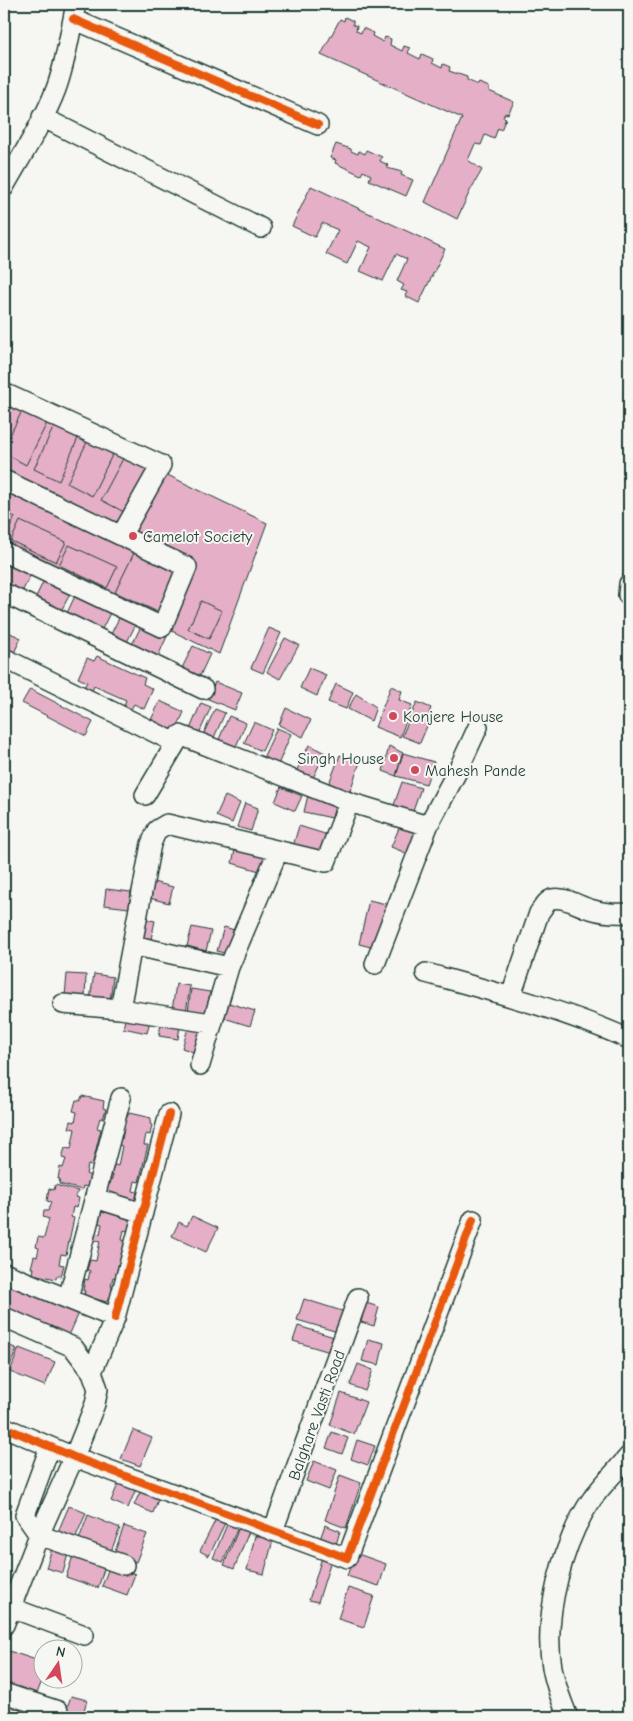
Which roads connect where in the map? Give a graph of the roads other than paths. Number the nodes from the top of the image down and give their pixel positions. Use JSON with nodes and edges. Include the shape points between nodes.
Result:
{"nodes":[{"id":1,"x":75,"y":11,"type":"edge"},
{"id":2,"x":42,"y":117,"type":"junction"},
{"id":3,"x":318,"y":125,"type":"dead end"},
{"id":4,"x":4,"y":187,"type":"edge"},
{"id":5,"x":261,"y":228,"type":"dead end"},
{"id":6,"x":4,"y":393,"type":"edge"},
{"id":7,"x":4,"y":480,"type":"edge"},
{"id":8,"x":121,"y":536,"type":"junction"},
{"id":9,"x":4,"y":552,"type":"edge"},
{"id":10,"x":629,"y":584,"type":"edge"},
{"id":11,"x":4,"y":593,"type":"edge"},
{"id":12,"x":629,"y":596,"type":"edge"},
{"id":13,"x":4,"y":658,"type":"edge"},
{"id":14,"x":203,"y":689,"type":"dead end"},
{"id":15,"x":478,"y":727,"type":"dead end"},
{"id":16,"x":180,"y":735,"type":"dead end"},
{"id":17,"x":145,"y":795,"type":"dead end"},
{"id":18,"x":349,"y":802,"type":"junction"},
{"id":19,"x":428,"y":826,"type":"junction"},
{"id":20,"x":278,"y":851,"type":"junction"},
{"id":21,"x":629,"y":914,"type":"edge"},
{"id":22,"x":132,"y":945,"type":"junction"},
{"id":23,"x":375,"y":964,"type":"dead end"},
{"id":24,"x":229,"y":967,"type":"junction"},
{"id":25,"x":426,"y":973,"type":"dead end"},
{"id":26,"x":511,"y":996,"type":"junction"},
{"id":27,"x":63,"y":1004,"type":"dead end"},
{"id":28,"x":120,"y":1009,"type":"junction"},
{"id":29,"x":211,"y":1023,"type":"junction"},
{"id":30,"x":629,"y":1040,"type":"edge"},
{"id":31,"x":200,"y":1065,"type":"dead end"},
{"id":32,"x":121,"y":1098,"type":"dead end"},
{"id":33,"x":169,"y":1114,"type":"dead end"},
{"id":34,"x":95,"y":1198,"type":"junction"},
{"id":35,"x":143,"y":1212,"type":"junction"},
{"id":36,"x":472,"y":1220,"type":"dead end"},
{"id":37,"x":4,"y":1274,"type":"edge"},
{"id":38,"x":358,"y":1298,"type":"dead end"},
{"id":39,"x":68,"y":1299,"type":"junction"},
{"id":40,"x":4,"y":1317,"type":"edge"},
{"id":41,"x":115,"y":1318,"type":"junction"},
{"id":42,"x":92,"y":1372,"type":"junction"},
{"id":43,"x":4,"y":1427,"type":"edge"},
{"id":44,"x":50,"y":1447,"type":"junction"},
{"id":45,"x":629,"y":1456,"type":"edge"},
{"id":46,"x":74,"y":1457,"type":"junction"},
{"id":47,"x":273,"y":1531,"type":"junction"},
{"id":48,"x":39,"y":1535,"type":"junction"},
{"id":49,"x":124,"y":1565,"type":"dead end"},
{"id":50,"x":6,"y":1612,"type":"edge"},
{"id":51,"x":84,"y":1635,"type":"dead end"},
{"id":52,"x":4,"y":1693,"type":"edge"},
{"id":53,"x":58,"y":1711,"type":"dead end"},
{"id":54,"x":568,"y":1717,"type":"edge"}],
"edges":[{"from":1,"to":2,"type":"street","via":[[56,90]]},
{"from":1,"to":3,"type":"street"},
{"from":2,"to":4,"type":"street"},
{"from":2,"to":5,"type":"street"},
{"from":6,"to":8,"type":"street","via":[[160,465]]},
{"from":7,"to":8,"type":"street"},
{"from":8,"to":9,"type":"street","via":[[187,567],[162,627]]},
{"from":10,"to":12,"type":"street"},
{"from":11,"to":14,"type":"street"},
{"from":13,"to":17,"type":"street","via":[[176,744]]},
{"from":15,"to":19,"type":"street"},
{"from":16,"to":18,"type":"street"},
{"from":18,"to":19,"type":"street"},
{"from":18,"to":20,"type":"street","via":[[326,862]]},
{"from":19,"to":23,"type":"street"},
{"from":20,"to":22,"type":"street","via":[[167,824],[157,830],[151,844]]},
{"from":20,"to":24,"type":"street"},
{"from":21,"to":26,"type":"street","via":[[610,914],[557,899],[545,904],[539,913]]},
{"from":22,"to":24,"type":"street"},
{"from":22,"to":28,"type":"street"},
{"from":24,"to":29,"type":"street"},
{"from":25,"to":26,"type":"street"},
{"from":26,"to":30,"type":"street","via":[[594,1024]]},
{"from":27,"to":28,"type":"street"},
{"from":28,"to":29,"type":"street"},
{"from":29,"to":31,"type":"street"},
{"from":32,"to":34,"type":"street"},
{"from":33,"to":35,"type":"street"},
{"from":34,"to":35,"type":"street"},
{"from":34,"to":39,"type":"street"},
{"from":35,"to":41,"type":"street"},
{"from":36,"to":47,"type":"street","via":[[347,1558]]},
{"from":37,"to":39,"type":"street"},
{"from":38,"to":47,"type":"street","name":"Balghare Vasti Road"},
{"from":39,"to":41,"type":"street"},
{"from":40,"to":42,"type":"street","via":[[73,1347]]},
{"from":41,"to":42,"type":"street"},
{"from":42,"to":46,"type":"street","via":[[98,1389],[95,1404]]},
{"from":43,"to":44,"type":"street"},
{"from":44,"to":46,"type":"street"},
{"from":44,"to":48,"type":"street","via":[[25,1515]]},
{"from":45,"to":54,"type":"street","via":[[592,1499],[568,1542],[557,1584],[550,1624],[551,1664],[556,1688]]},
{"from":46,"to":47,"type":"street"},
{"from":46,"to":48,"type":"street"},
{"from":48,"to":49,"type":"street"},
{"from":48,"to":50,"type":"street"},
{"from":50,"to":51,"type":"street"},
{"from":52,"to":53,"type":"street"}]}
